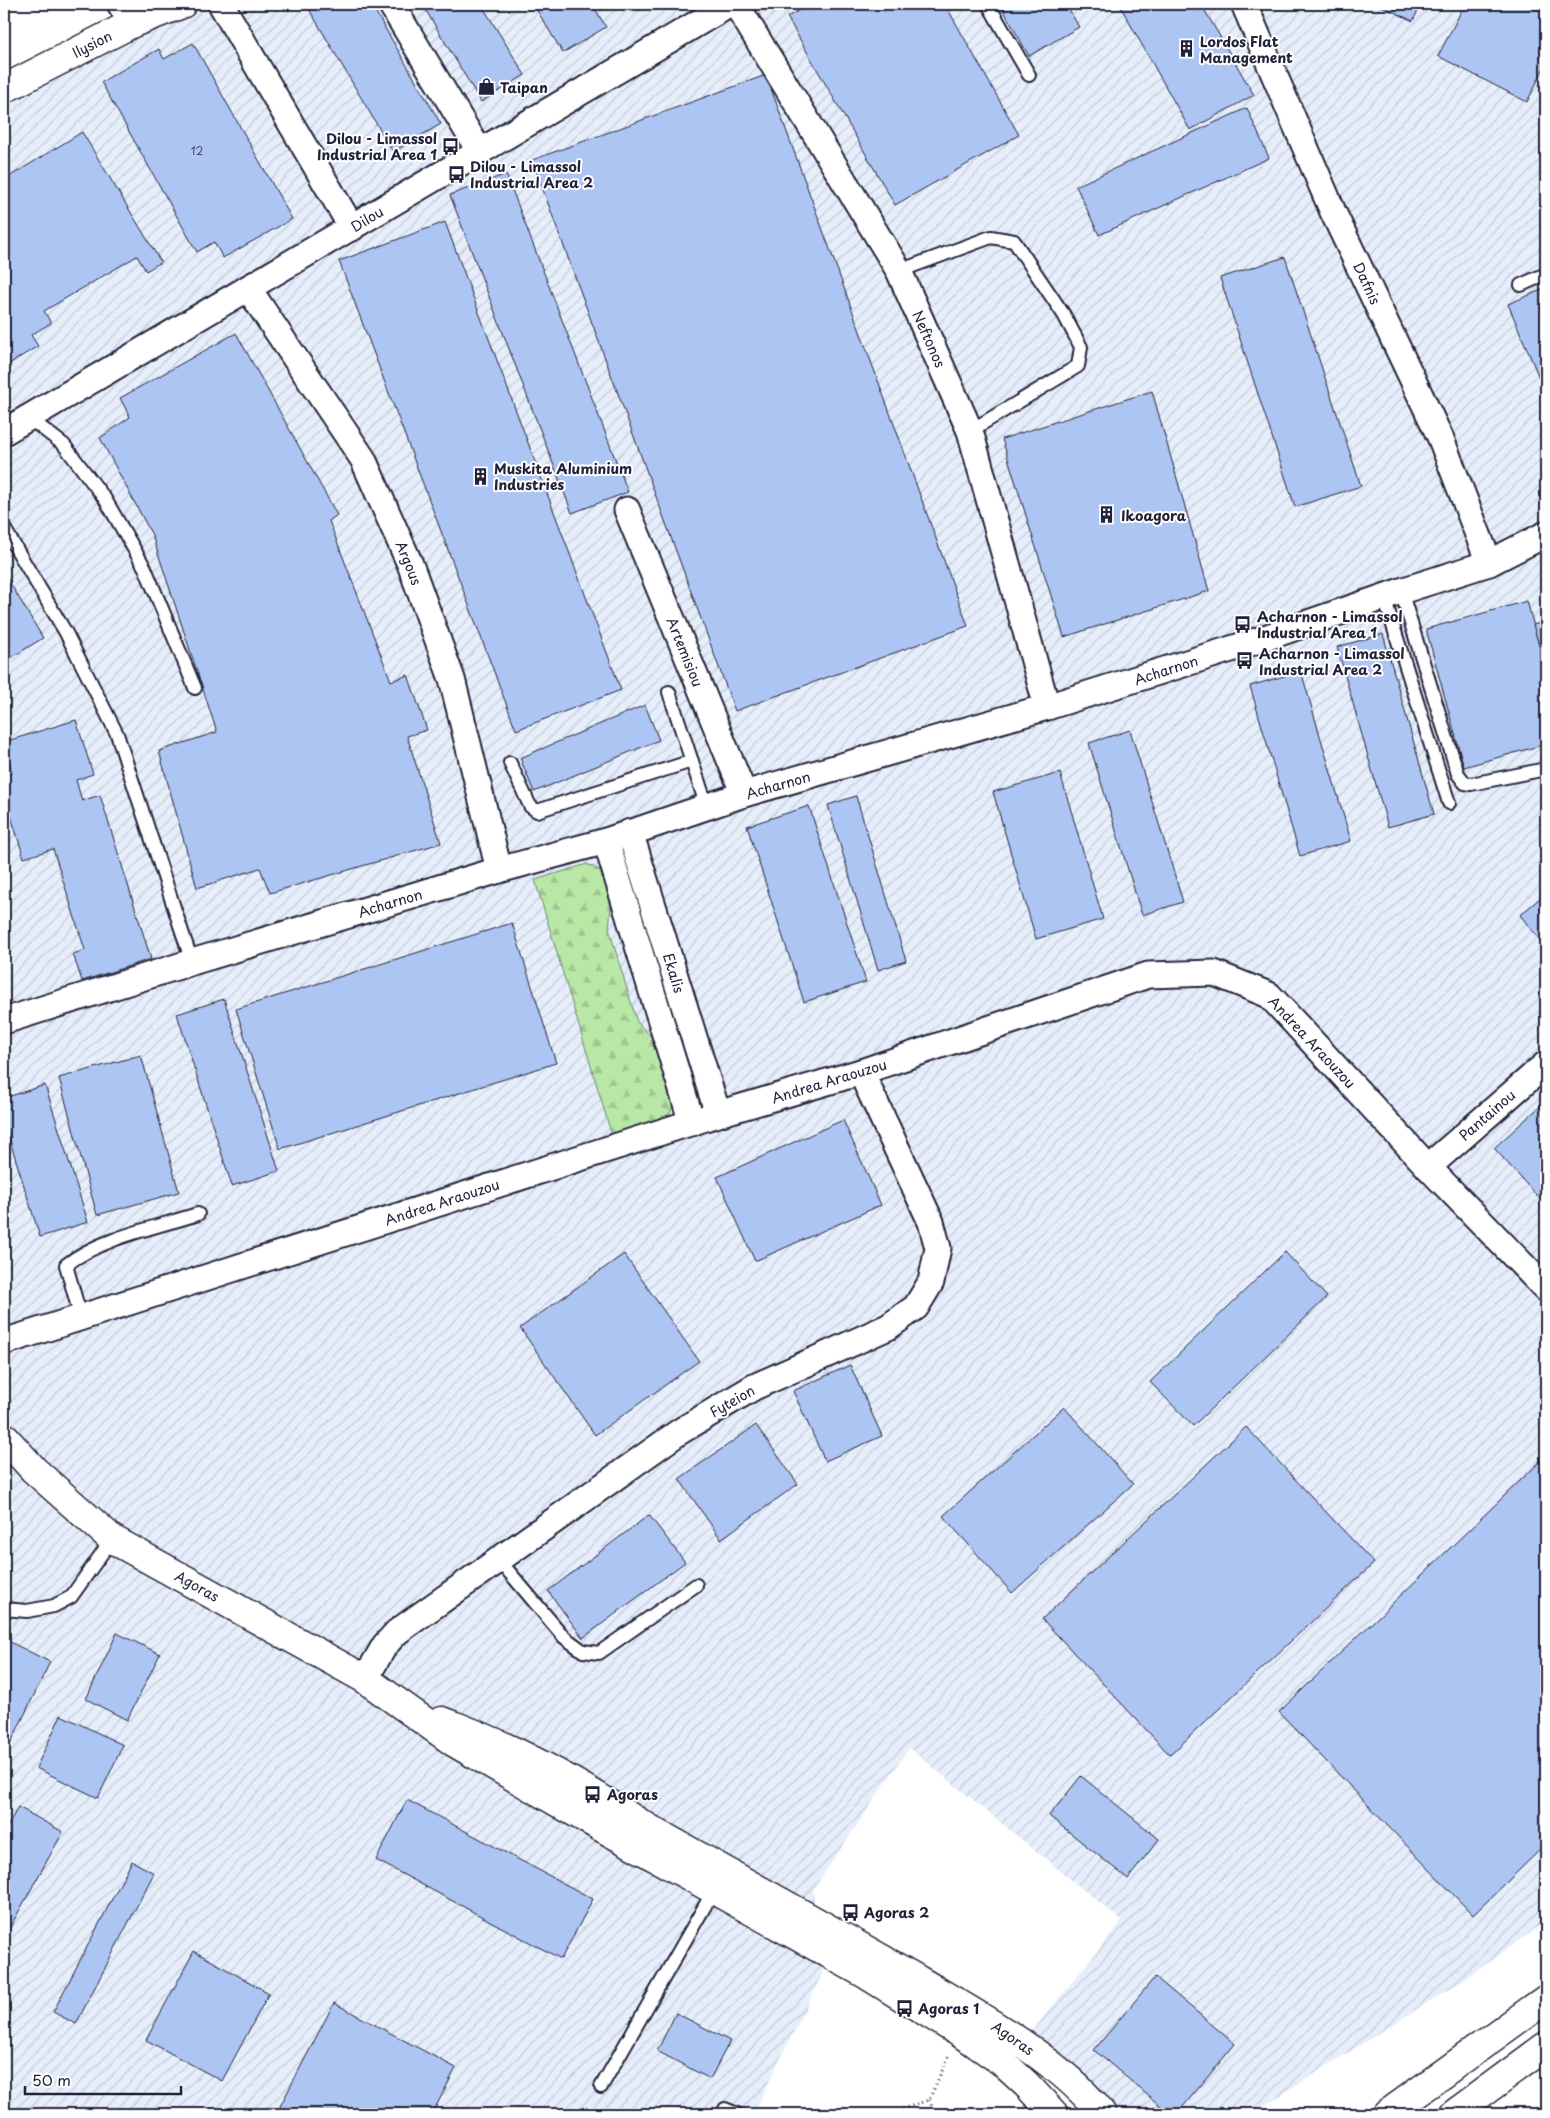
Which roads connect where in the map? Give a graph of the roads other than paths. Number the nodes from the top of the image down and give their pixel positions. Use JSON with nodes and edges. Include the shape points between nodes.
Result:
{"nodes":[{"id":1,"x":182,"y":4,"type":"edge"},
{"id":2,"x":221,"y":4,"type":"edge"},
{"id":3,"x":391,"y":4,"type":"edge"},
{"id":4,"x":730,"y":4,"type":"edge"},
{"id":5,"x":736,"y":4,"type":"edge"},
{"id":6,"x":988,"y":4,"type":"edge"},
{"id":7,"x":1244,"y":4,"type":"edge"},
{"id":8,"x":126,"y":14,"type":"edge"},
{"id":9,"x":1029,"y":75,"type":"dead end"},
{"id":10,"x":4,"y":89,"type":"edge"},
{"id":11,"x":480,"y":152,"type":"junction"},
{"id":12,"x":352,"y":228,"type":"junction"},
{"id":13,"x":899,"y":271,"type":"junction"},
{"id":14,"x":1546,"y":274,"type":"edge"},
{"id":15,"x":1521,"y":285,"type":"dead end"},
{"id":16,"x":248,"y":288,"type":"junction"},
{"id":17,"x":29,"y":418,"type":"junction"},
{"id":18,"x":970,"y":431,"type":"junction"},
{"id":19,"x":4,"y":432,"type":"edge"},
{"id":20,"x":627,"y":510,"type":"dead end"},
{"id":21,"x":4,"y":528,"type":"edge"},
{"id":22,"x":1546,"y":534,"type":"edge"},
{"id":23,"x":1489,"y":562,"type":"junction"},
{"id":24,"x":1392,"y":594,"type":"junction"},
{"id":25,"x":195,"y":688,"type":"dead end"},
{"id":26,"x":669,"y":692,"type":"dead end"},
{"id":27,"x":1047,"y":708,"type":"junction"},
{"id":28,"x":692,"y":761,"type":"junction"},
{"id":29,"x":510,"y":763,"type":"dead end"},
{"id":30,"x":1546,"y":769,"type":"edge"},
{"id":31,"x":744,"y":794,"type":"junction"},
{"id":32,"x":1449,"y":803,"type":"dead end"},
{"id":33,"x":706,"y":807,"type":"junction"},
{"id":34,"x":630,"y":832,"type":"junction"},
{"id":35,"x":606,"y":841,"type":"junction"},
{"id":36,"x":499,"y":870,"type":"junction"},
{"id":37,"x":192,"y":962,"type":"junction"},
{"id":38,"x":4,"y":1022,"type":"edge"},
{"id":39,"x":1546,"y":1064,"type":"edge"},
{"id":40,"x":860,"y":1072,"type":"junction"},
{"id":41,"x":718,"y":1114,"type":"junction"},
{"id":42,"x":692,"y":1123,"type":"junction"},
{"id":43,"x":1428,"y":1167,"type":"junction"},
{"id":44,"x":198,"y":1214,"type":"dead end"},
{"id":45,"x":1546,"y":1289,"type":"edge"},
{"id":46,"x":81,"y":1318,"type":"junction"},
{"id":47,"x":4,"y":1342,"type":"edge"},
{"id":48,"x":4,"y":1437,"type":"edge"},
{"id":49,"x":112,"y":1539,"type":"junction"},
{"id":50,"x":499,"y":1560,"type":"junction"},
{"id":51,"x":696,"y":1586,"type":"dead end"},
{"id":52,"x":4,"y":1609,"type":"edge"},
{"id":53,"x":365,"y":1679,"type":"junction"},
{"id":54,"x":410,"y":1709,"type":"junction"},
{"id":55,"x":714,"y":1890,"type":"junction"},
{"id":56,"x":1546,"y":1999,"type":"edge"},
{"id":57,"x":1546,"y":2046,"type":"edge"},
{"id":58,"x":601,"y":2087,"type":"dead end"},
{"id":59,"x":1054,"y":2114,"type":"edge"},
{"id":60,"x":1102,"y":2114,"type":"edge"},
{"id":61,"x":1387,"y":2114,"type":"edge"},
{"id":62,"x":1454,"y":2114,"type":"edge"}],
"edges":[{"from":1,"to":8,"type":"main road","name":"Ilysion"},
{"from":2,"to":12,"type":"street"},
{"from":3,"to":11,"type":"street"},
{"from":4,"to":11,"type":"street","name":"Dilou"},
{"from":5,"to":13,"type":"street","name":"Neftonos"},
{"from":6,"to":9,"type":"lane"},
{"from":7,"to":23,"type":"street","name":"Dafnis","via":[[1333,212],[1441,439]]},
{"from":8,"to":10,"type":"main road","name":"Ilysion"},
{"from":11,"to":12,"type":"street","name":"Dilou"},
{"from":12,"to":16,"type":"street","name":"Dilou"},
{"from":13,"to":18,"type":"street","name":"Neftonos"},
{"from":13,"to":18,"type":"lane","via":[[992,236],[1014,241],[1081,347],[1078,366]]},
{"from":14,"to":15,"type":"lane"},
{"from":16,"to":17,"type":"street","name":"Dilou"},
{"from":16,"to":36,"type":"street","name":"Argous","via":[[363,459],[410,564],[452,679]]},
{"from":17,"to":19,"type":"street","name":"Dilou"},
{"from":17,"to":25,"type":"lane","via":[[64,445],[106,499],[145,568]]},
{"from":18,"to":27,"type":"street","name":"Neftonos"},
{"from":20,"to":31,"type":"street","name":"Artemisiou"},
{"from":21,"to":37,"type":"lane","via":[[66,633],[117,734]]},
{"from":22,"to":23,"type":"street","name":"Acharnon"},
{"from":23,"to":24,"type":"street","name":"Acharnon"},
{"from":24,"to":27,"type":"street","name":"Acharnon"},
{"from":24,"to":30,"type":"lane","via":[[1458,774],[1465,782],[1471,784]]},
{"from":24,"to":32,"type":"lane"},
{"from":26,"to":28,"type":"lane"},
{"from":27,"to":31,"type":"street","name":"Acharnon"},
{"from":28,"to":29,"type":"lane","via":[[537,811],[530,806]]},
{"from":28,"to":33,"type":"lane"},
{"from":31,"to":33,"type":"street","name":"Acharnon"},
{"from":33,"to":34,"type":"street","name":"Acharnon"},
{"from":34,"to":35,"type":"street","name":"Acharnon"},
{"from":34,"to":41,"type":"street","name":"Ekalis"},
{"from":35,"to":36,"type":"street","name":"Acharnon"},
{"from":35,"to":42,"type":"street"},
{"from":36,"to":37,"type":"street","name":"Acharnon"},
{"from":37,"to":38,"type":"street","name":"Acharnon"},
{"from":39,"to":43,"type":"street","name":"Pantainou"},
{"from":40,"to":41,"type":"street","name":"Andrea Araouzou"},
{"from":40,"to":43,"type":"street","name":"Andrea Araouzou","via":[[1148,975],[1214,973],[1269,994]]},
{"from":40,"to":50,"type":"street","name":"Fyteion","via":[[931,1222],[938,1248],[931,1282],[916,1307],[888,1327],[754,1387],[679,1432]]},
{"from":41,"to":42,"type":"street","name":"Andrea Araouzou"},
{"from":42,"to":46,"type":"street","name":"Andrea Araouzou"},
{"from":43,"to":45,"type":"street","name":"Andrea Araouzou"},
{"from":44,"to":46,"type":"lane","via":[[94,1246],[66,1265]]},
{"from":46,"to":47,"type":"street","name":"Andrea Araouzou"},
{"from":48,"to":49,"type":"main road","name":"Agoras","via":[[34,1470]]},
{"from":49,"to":52,"type":"lane","via":[[71,1597],[54,1606],[27,1611]]},
{"from":49,"to":53,"type":"main road","name":"Agoras"},
{"from":50,"to":51,"type":"lane","via":[[564,1637],[583,1651],[600,1653]]},
{"from":50,"to":53,"type":"street","name":"Fyteion","via":[[397,1632],[385,1645]]},
{"from":53,"to":54,"type":"main road","name":"Agoras"},
{"from":54,"to":55,"type":"main road","name":"Agoras","via":[[455,1743]]},
{"from":54,"to":60,"type":"main road","name":"Agoras","via":[[480,1734],[594,1794],[666,1838],[810,1916],[984,2018],[1058,2070],[1091,2099]]},
{"from":55,"to":58,"type":"lane"},
{"from":55,"to":59,"type":"main road","name":"Agoras","via":[[867,1975],[960,2032],[1001,2061]]},
{"from":56,"to":61,"type":"main road"},
{"from":57,"to":62,"type":"main road"}]}
